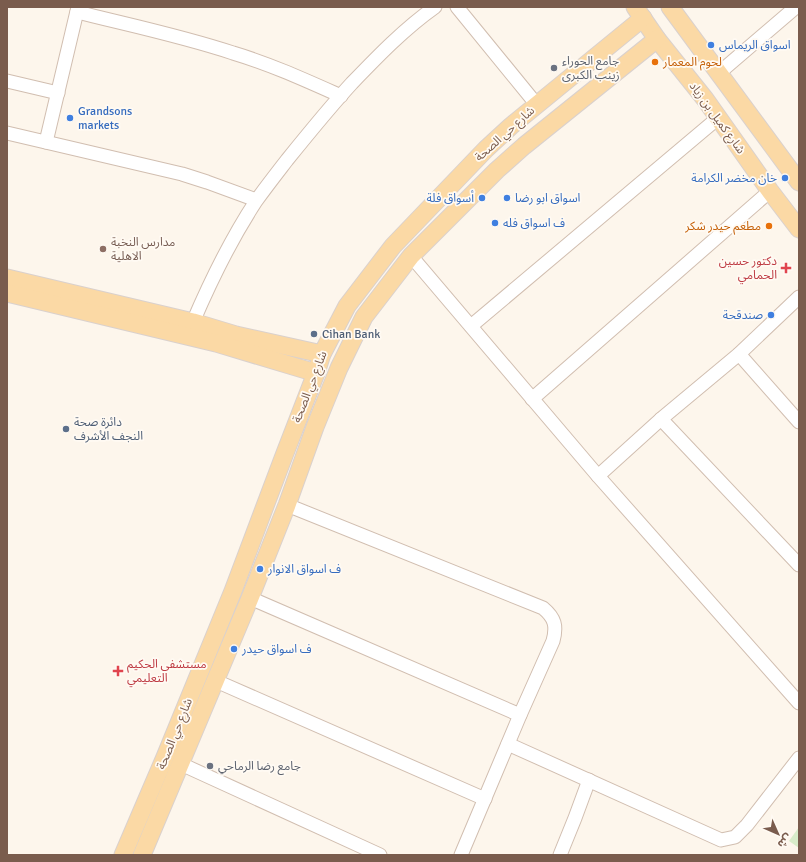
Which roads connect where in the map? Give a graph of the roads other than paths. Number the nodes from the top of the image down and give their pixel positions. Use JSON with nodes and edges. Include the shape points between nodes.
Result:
{"nodes":[{"id":1,"x":435,"y":7,"type":"edge"},
{"id":2,"x":457,"y":7,"type":"edge"},
{"id":3,"x":670,"y":7,"type":"edge"},
{"id":4,"x":796,"y":7,"type":"edge"},
{"id":5,"x":78,"y":10,"type":"edge"},
{"id":6,"x":639,"y":13,"type":"edge"},
{"id":7,"x":658,"y":38,"type":"junction"},
{"id":8,"x":719,"y":73,"type":"junction"},
{"id":9,"x":7,"y":81,"type":"edge"},
{"id":10,"x":58,"y":93,"type":"junction"},
{"id":11,"x":341,"y":96,"type":"junction"},
{"id":12,"x":537,"y":105,"type":"junction"},
{"id":13,"x":718,"y":118,"type":"junction"},
{"id":14,"x":511,"y":126,"type":"junction"},
{"id":15,"x":7,"y":133,"type":"edge"},
{"id":16,"x":46,"y":142,"type":"junction"},
{"id":17,"x":524,"y":146,"type":"junction"},
{"id":18,"x":486,"y":149,"type":"junction"},
{"id":19,"x":497,"y":170,"type":"junction"},
{"id":20,"x":799,"y":182,"type":"edge"},
{"id":21,"x":770,"y":191,"type":"junction"},
{"id":22,"x":256,"y":200,"type":"junction"},
{"id":23,"x":799,"y":229,"type":"edge"},
{"id":24,"x":411,"y":256,"type":"junction"},
{"id":25,"x":7,"y":278,"type":"edge"},
{"id":26,"x":7,"y":293,"type":"edge"},
{"id":27,"x":799,"y":297,"type":"edge"},
{"id":28,"x":193,"y":322,"type":"junction"},
{"id":29,"x":471,"y":326,"type":"junction"},
{"id":30,"x":227,"y":339,"type":"junction"},
{"id":31,"x":322,"y":354,"type":"junction"},
{"id":32,"x":739,"y":354,"type":"junction"},
{"id":33,"x":316,"y":373,"type":"junction"},
{"id":34,"x":532,"y":399,"type":"junction"},
{"id":35,"x":661,"y":419,"type":"junction"},
{"id":36,"x":799,"y":422,"type":"edge"},
{"id":37,"x":598,"y":476,"type":"junction"},
{"id":38,"x":287,"y":505,"type":"junction"},
{"id":39,"x":799,"y":565,"type":"edge"},
{"id":40,"x":250,"y":598,"type":"junction"},
{"id":41,"x":219,"y":625,"type":"junction"},
{"id":42,"x":237,"y":631,"type":"junction"},
{"id":43,"x":209,"y":648,"type":"junction"},
{"id":44,"x":227,"y":654,"type":"junction"},
{"id":45,"x":216,"y":681,"type":"junction"},
{"id":46,"x":798,"y":700,"type":"edge"},
{"id":47,"x":520,"y":715,"type":"junction"},
{"id":48,"x":508,"y":744,"type":"junction"},
{"id":49,"x":799,"y":758,"type":"edge"},
{"id":50,"x":181,"y":764,"type":"junction"},
{"id":51,"x":589,"y":780,"type":"junction"},
{"id":52,"x":485,"y":799,"type":"junction"},
{"id":53,"x":123,"y":855,"type":"edge"},
{"id":54,"x":142,"y":855,"type":"edge"},
{"id":55,"x":380,"y":855,"type":"edge"},
{"id":56,"x":461,"y":855,"type":"edge"},
{"id":57,"x":560,"y":855,"type":"edge"}],
"edges":[{"from":1,"to":11,"type":"street","via":[[390,44]]},
{"from":2,"to":12,"type":"street"},
{"from":3,"to":8,"type":"main road"},
{"from":4,"to":8,"type":"street"},
{"from":5,"to":10,"type":"street"},
{"from":5,"to":11,"type":"street","via":[[234,53]]},
{"from":6,"to":7,"type":"main road","name":"شارع كميل بن زياد"},
{"from":6,"to":12,"type":"main road","name":"شارع حي الصحة"},
{"from":7,"to":13,"type":"main road","name":"شارع كميل بن زياد"},
{"from":7,"to":17,"type":"main road","name":"شارع حي الصحة"},
{"from":8,"to":20,"type":"main road"},
{"from":9,"to":10,"type":"street"},
{"from":10,"to":16,"type":"street"},
{"from":11,"to":22,"type":"street"},
{"from":12,"to":14,"type":"main road","name":"شارع حي الصحة"},
{"from":13,"to":21,"type":"main road","name":"شارع كميل بن زياد"},
{"from":13,"to":29,"type":"street"},
{"from":14,"to":17,"type":"main road","via":[[508,130],[508,140],[515,146]]},
{"from":14,"to":18,"type":"main road","name":"شارع حي الصحة"},
{"from":15,"to":16,"type":"street"},
{"from":16,"to":22,"type":"street","via":[[182,174]]},
{"from":17,"to":19,"type":"main road","name":"شارع حي الصحة"},
{"from":18,"to":19,"type":"main road","via":[[492,149],[500,155]]},
{"from":18,"to":31,"type":"main road","name":"شارع حي الصحة","via":[[393,246],[347,306]]},
{"from":19,"to":24,"type":"main road","name":"شارع حي الصحة"},
{"from":21,"to":23,"type":"main road","name":"شارع كميل بن زياد"},
{"from":21,"to":34,"type":"street"},
{"from":22,"to":28,"type":"street","via":[[222,259]]},
{"from":24,"to":29,"type":"street"},
{"from":24,"to":38,"type":"main road","name":"شارع حي الصحة","via":[[364,317],[339,368]]},
{"from":25,"to":28,"type":"main road"},
{"from":26,"to":30,"type":"main road"},
{"from":27,"to":32,"type":"street"},
{"from":28,"to":30,"type":"main road"},
{"from":29,"to":34,"type":"street"},
{"from":30,"to":31,"type":"main road"},
{"from":30,"to":33,"type":"main road"},
{"from":31,"to":33,"type":"main road","name":"شارع حي الصحة"},
{"from":32,"to":35,"type":"street"},
{"from":32,"to":36,"type":"street"},
{"from":33,"to":41,"type":"main road","name":"شارع حي الصحة"},
{"from":34,"to":37,"type":"street"},
{"from":35,"to":37,"type":"street"},
{"from":35,"to":39,"type":"street"},
{"from":37,"to":46,"type":"street"},
{"from":38,"to":40,"type":"main road","name":"شارع حي الصحة"},
{"from":38,"to":47,"type":"street","via":[[543,608],[550,614],[556,632]]},
{"from":40,"to":42,"type":"main road","name":"شارع حي الصحة"},
{"from":40,"to":47,"type":"street"},
{"from":41,"to":42,"type":"main road","via":[[219,630],[225,636]]},
{"from":41,"to":43,"type":"main road","name":"شارع حي الصحة"},
{"from":42,"to":44,"type":"main road","name":"شارع حي الصحة"},
{"from":43,"to":44,"type":"main road","via":[[216,644],[221,645]]},
{"from":43,"to":53,"type":"main road","name":"شارع حي الصحة"},
{"from":44,"to":45,"type":"main road","name":"شارع حي الصحة"},
{"from":45,"to":50,"type":"main road","name":"شارع حي الصحة"},
{"from":45,"to":52,"type":"street"},
{"from":47,"to":48,"type":"street"},
{"from":48,"to":51,"type":"street"},
{"from":48,"to":52,"type":"street"},
{"from":49,"to":51,"type":"street","via":[[747,825],[735,837],[722,840]]},
{"from":50,"to":54,"type":"main road","name":"شارع حي الصحة"},
{"from":50,"to":55,"type":"street"},
{"from":51,"to":57,"type":"street"},
{"from":52,"to":56,"type":"street"}]}
